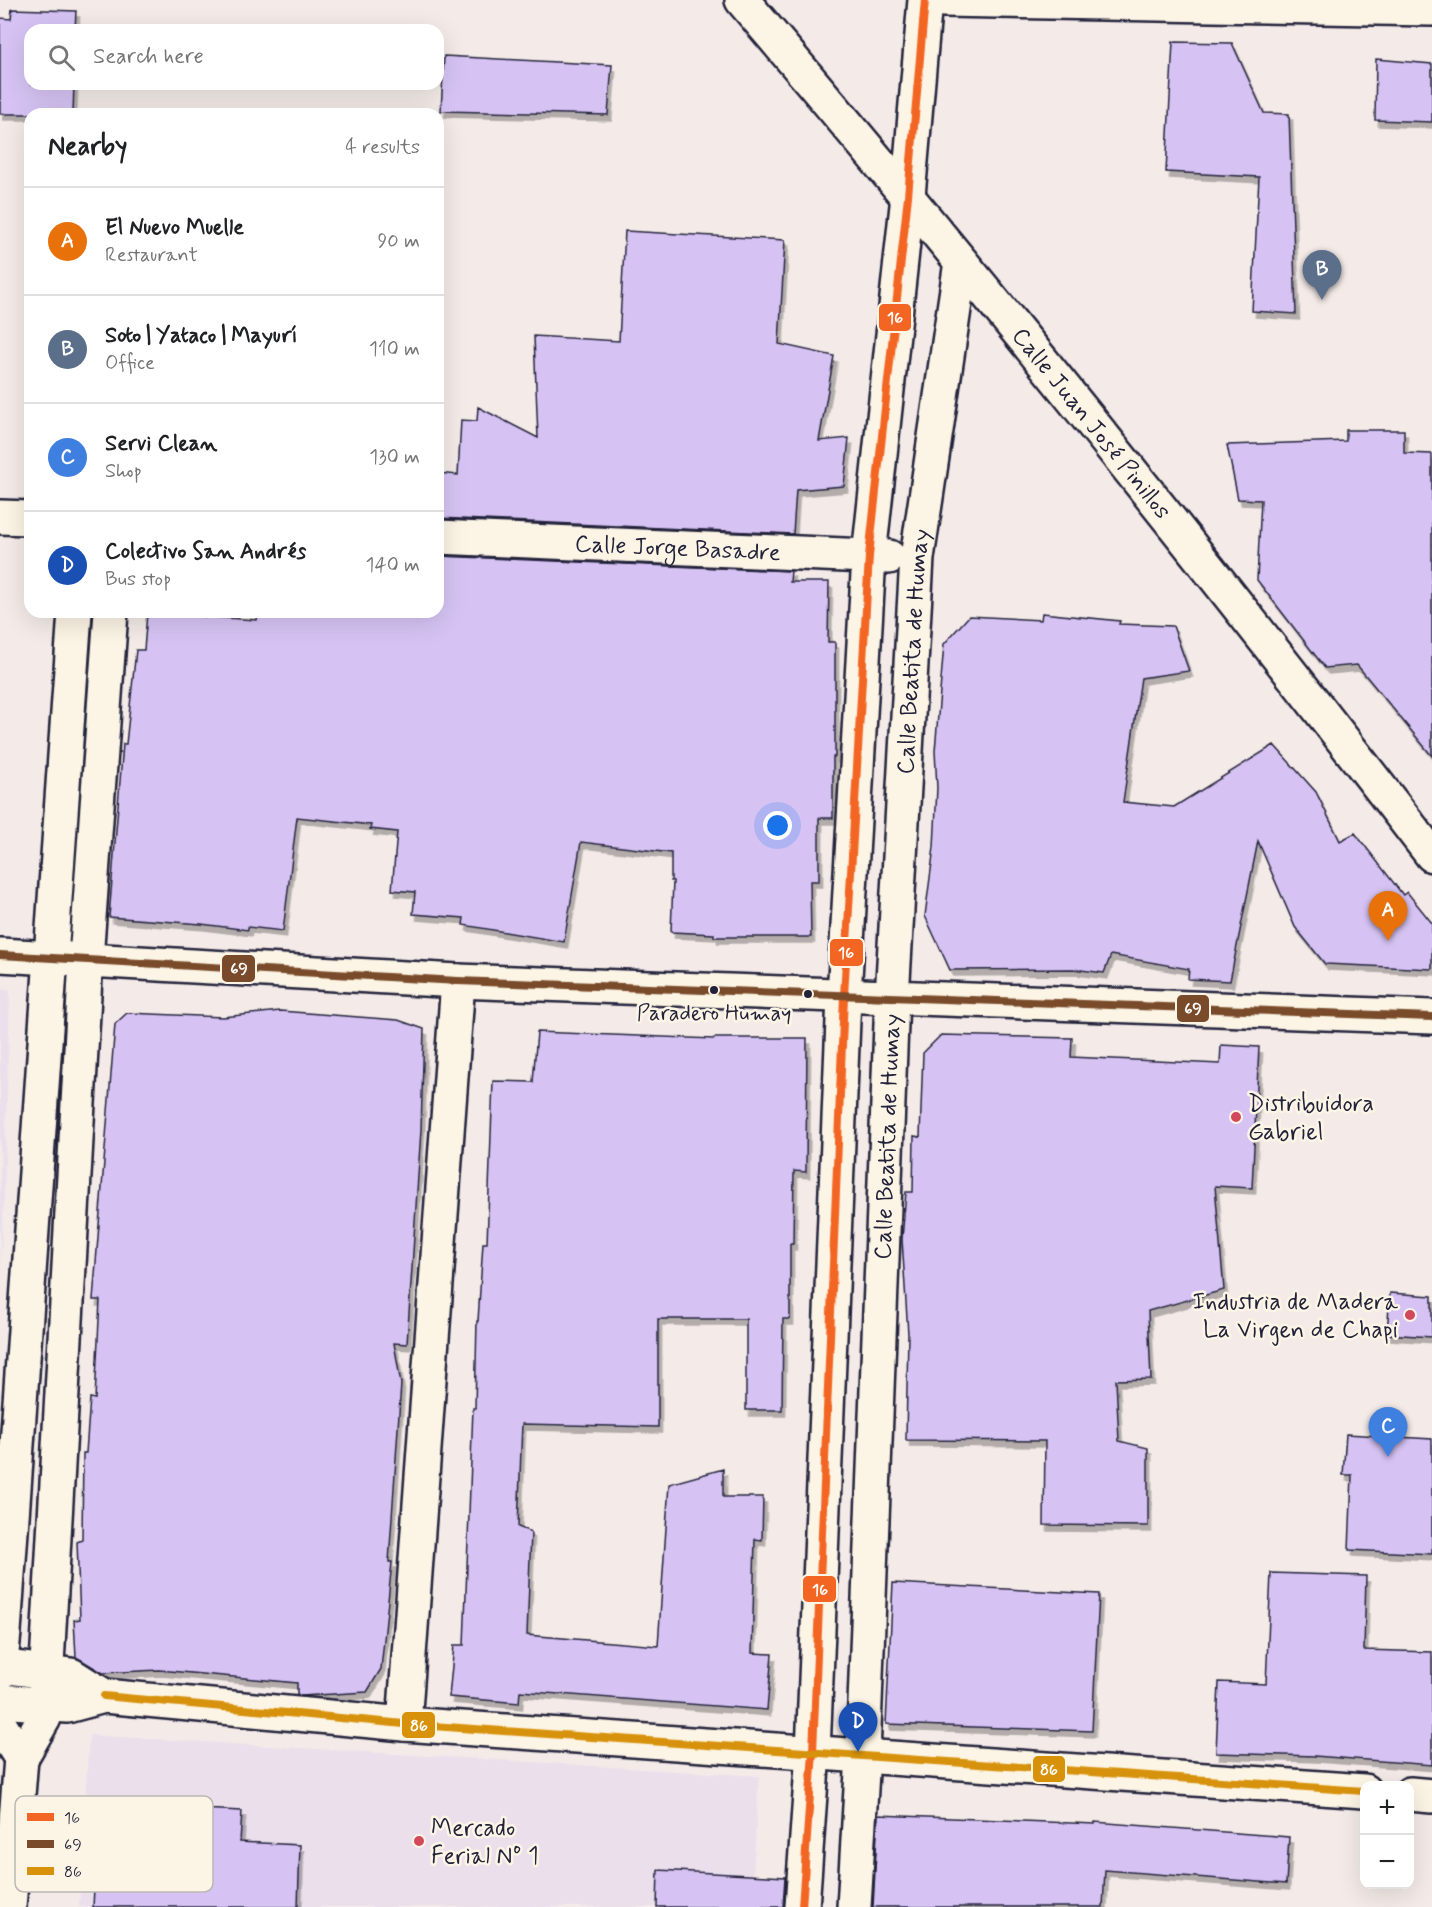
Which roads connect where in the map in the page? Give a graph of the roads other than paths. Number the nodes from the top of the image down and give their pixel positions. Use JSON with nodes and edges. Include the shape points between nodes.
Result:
{"nodes":[{"id":1,"x":742,"y":0,"type":"edge"},
{"id":2,"x":925,"y":0,"type":"edge"},
{"id":3,"x":943,"y":0,"type":"edge"},
{"id":4,"x":1432,"y":9,"type":"edge"},
{"id":5,"x":908,"y":196,"type":"junction"},
{"id":6,"x":961,"y":262,"type":"junction"},
{"id":7,"x":0,"y":516,"type":"edge"},
{"id":8,"x":24,"y":518,"type":"edge"},
{"id":9,"x":444,"y":537,"type":"edge"},
{"id":10,"x":869,"y":556,"type":"junction"},
{"id":11,"x":916,"y":558,"type":"junction"},
{"id":12,"x":75,"y":618,"type":"edge"},
{"id":13,"x":111,"y":618,"type":"edge"},
{"id":14,"x":1432,"y":855,"type":"edge"},
{"id":15,"x":0,"y":955,"type":"edge"},
{"id":16,"x":50,"y":957,"type":"junction"},
{"id":17,"x":86,"y":959,"type":"junction"},
{"id":18,"x":458,"y":981,"type":"junction"},
{"id":19,"x":844,"y":996,"type":"junction"},
{"id":20,"x":892,"y":998,"type":"junction"},
{"id":21,"x":1432,"y":1017,"type":"edge"},
{"id":22,"x":0,"y":1666,"type":"edge"},
{"id":23,"x":48,"y":1672,"type":"junction"},
{"id":24,"x":0,"y":1673,"type":"edge"},
{"id":25,"x":104,"y":1696,"type":"junction"},
{"id":26,"x":0,"y":1701,"type":"edge"},
{"id":27,"x":45,"y":1705,"type":"junction"},
{"id":28,"x":404,"y":1724,"type":"junction"},
{"id":29,"x":0,"y":1725,"type":"edge"},
{"id":30,"x":813,"y":1752,"type":"junction"},
{"id":31,"x":863,"y":1755,"type":"junction"},
{"id":32,"x":21,"y":1758,"type":"junction"},
{"id":33,"x":1360,"y":1791,"type":"edge"},
{"id":34,"x":1414,"y":1794,"type":"edge"},
{"id":35,"x":18,"y":1796,"type":"edge"},
{"id":36,"x":1432,"y":1796,"type":"edge"},
{"id":37,"x":15,"y":1832,"type":"edge"},
{"id":38,"x":9,"y":1907,"type":"edge"},
{"id":39,"x":802,"y":1907,"type":"edge"},
{"id":40,"x":854,"y":1907,"type":"edge"}],
"edges":[{"from":1,"to":5,"type":"street","name":"Calle Juan José Pinillos"},
{"from":2,"to":5,"type":"street","name":"Calle Beatita de Humay"},
{"from":3,"to":4,"type":"street"},
{"from":5,"to":6,"type":"street","name":"Calle Juan José Pinillos"},
{"from":5,"to":10,"type":"street","name":"Calle Beatita de Humay"},
{"from":6,"to":11,"type":"street","name":"Calle Beatita de Humay"},
{"from":6,"to":14,"type":"street","name":"Calle Juan José Pinillos","via":[[1269,644]]},
{"from":7,"to":8,"type":"street"},
{"from":9,"to":10,"type":"street","name":"Calle Jorge Basadre"},
{"from":10,"to":11,"type":"street","name":"Calle Jorge Basadre"},
{"from":10,"to":19,"type":"street","name":"Calle Beatita de Humay"},
{"from":11,"to":20,"type":"street","name":"Calle Beatita de Humay"},
{"from":12,"to":16,"type":"street"},
{"from":13,"to":17,"type":"street"},
{"from":15,"to":16,"type":"street"},
{"from":16,"to":17,"type":"street"},
{"from":16,"to":22,"type":"street"},
{"from":17,"to":18,"type":"street"},
{"from":17,"to":23,"type":"street"},
{"from":18,"to":19,"type":"street"},
{"from":18,"to":28,"type":"street"},
{"from":19,"to":20,"type":"street"},
{"from":19,"to":30,"type":"street","name":"Calle Beatita de Humay"},
{"from":20,"to":21,"type":"street"},
{"from":20,"to":31,"type":"street","name":"Calle Beatita de Humay"},
{"from":22,"to":23,"type":"street"},
{"from":22,"to":24,"type":"street"},
{"from":23,"to":25,"type":"street","via":[[71,1676]]},
{"from":23,"to":27,"type":"street"},
{"from":25,"to":27,"type":"street","via":[[67,1706]]},
{"from":25,"to":28,"type":"street"},
{"from":26,"to":27,"type":"street"},
{"from":27,"to":32,"type":"street","via":[[44,1719]]},
{"from":28,"to":30,"type":"street"},
{"from":29,"to":32,"type":"street"},
{"from":30,"to":31,"type":"street"},
{"from":30,"to":39,"type":"street","name":"Calle Beatita de Humay"},
{"from":31,"to":33,"type":"street"},
{"from":31,"to":40,"type":"street","name":"Calle Beatita de Humay"},
{"from":32,"to":35,"type":"street"},
{"from":34,"to":36,"type":"street"},
{"from":37,"to":38,"type":"street"}]}
